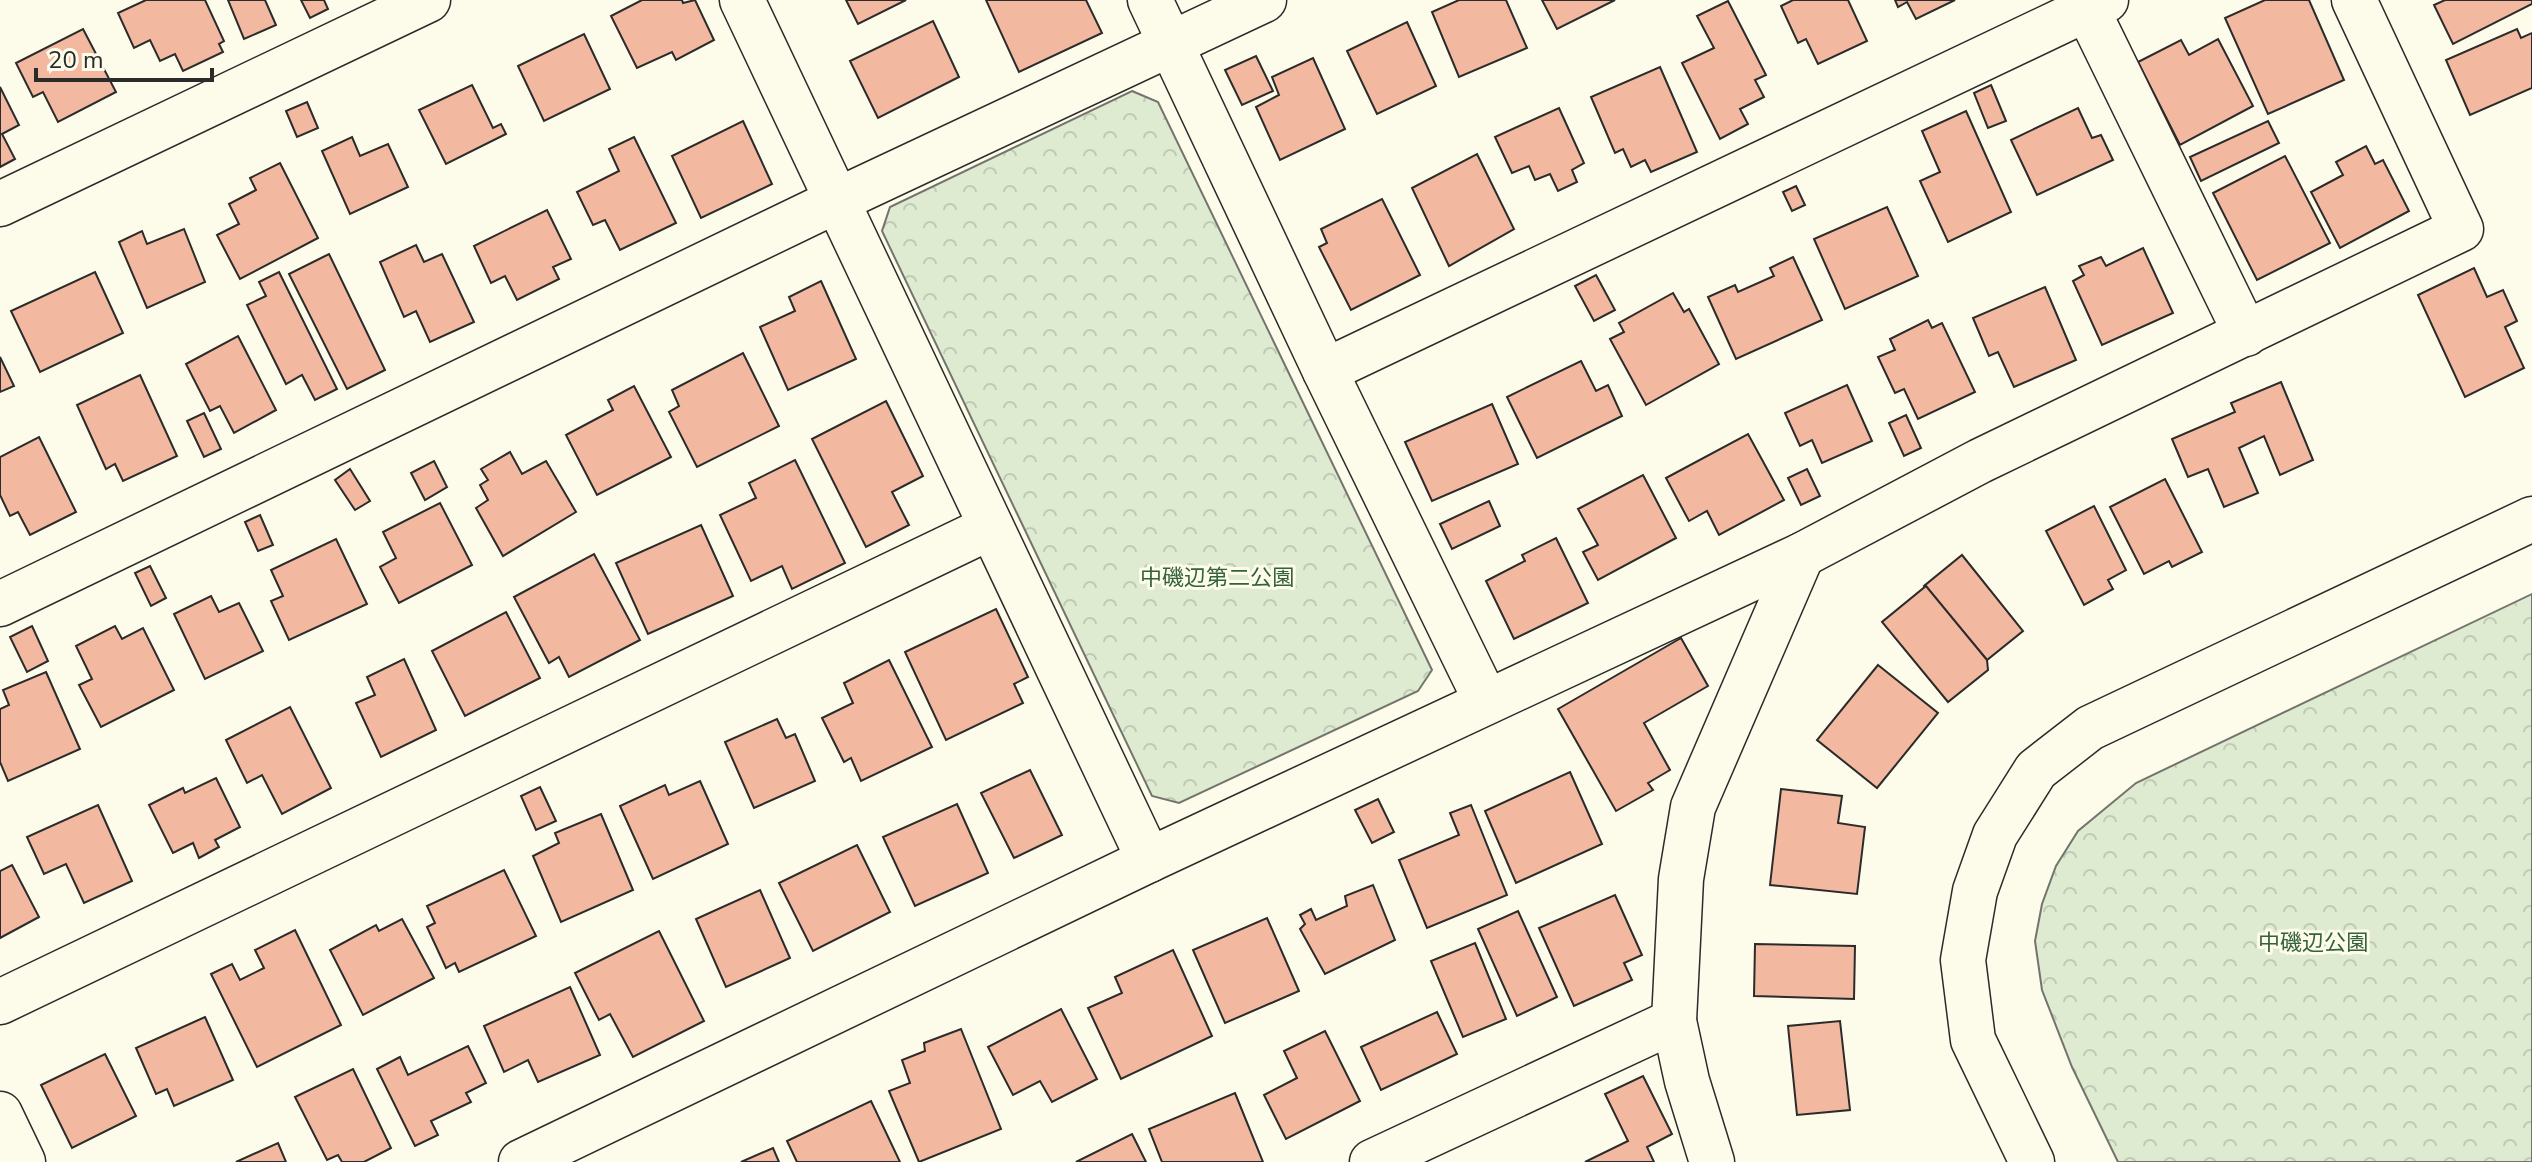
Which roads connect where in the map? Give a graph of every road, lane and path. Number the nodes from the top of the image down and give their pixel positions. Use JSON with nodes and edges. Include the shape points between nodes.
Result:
{"nodes":[{"id":1,"x":428,"y":0,"type":"edge"},
{"id":2,"x":742,"y":0,"type":"edge"},
{"id":3,"x":1150,"y":0,"type":"edge"},
{"id":4,"x":1264,"y":0,"type":"edge"},
{"id":5,"x":2354,"y":0,"type":"edge"},
{"id":6,"x":2096,"y":5,"type":"edge"},
{"id":7,"x":1171,"y":43,"type":"junction"},
{"id":8,"x":838,"y":200,"type":"junction"},
{"id":9,"x":0,"y":204,"type":"edge"},
{"id":10,"x":2246,"y":334,"type":"junction"},
{"id":11,"x":1325,"y":371,"type":"junction"},
{"id":12,"x":2532,"y":519,"type":"edge"},
{"id":13,"x":991,"y":527,"type":"junction"},
{"id":14,"x":1802,"y":555,"type":"junction"},
{"id":15,"x":0,"y":604,"type":"edge"},
{"id":16,"x":1486,"y":701,"type":"junction"},
{"id":17,"x":1149,"y":860,"type":"junction"},
{"id":18,"x":0,"y":1002,"type":"edge"},
{"id":19,"x":1674,"y":1021,"type":"junction"},
{"id":20,"x":0,"y":1114,"type":"edge"},
{"id":21,"x":23,"y":1162,"type":"edge"},
{"id":22,"x":521,"y":1162,"type":"edge"},
{"id":23,"x":1372,"y":1162,"type":"edge"},
{"id":24,"x":1712,"y":1162,"type":"edge"},
{"id":25,"x":2032,"y":1162,"type":"edge"}],
"edges":[{"from":1,"to":9,"type":"street"},
{"from":2,"to":8,"type":"street"},
{"from":3,"to":7,"type":"street"},
{"from":4,"to":7,"type":"street"},
{"from":5,"to":10,"type":"street","via":[[2461,229]]},
{"from":6,"to":10,"type":"street"},
{"from":6,"to":11,"type":"street"},
{"from":7,"to":8,"type":"street"},
{"from":7,"to":11,"type":"street"},
{"from":8,"to":13,"type":"street"},
{"from":8,"to":15,"type":"street"},
{"from":10,"to":14,"type":"street","via":[[1980,461]]},
{"from":11,"to":16,"type":"street"},
{"from":12,"to":25,"type":"street","via":[[2090,728],[2036,770],[1995,835],[1975,891],[1963,960],[1973,1040]]},
{"from":13,"to":17,"type":"street"},
{"from":13,"to":18,"type":"street"},
{"from":14,"to":16,"type":"street"},
{"from":14,"to":19,"type":"street","via":[[1693,807],[1681,879]]},
{"from":16,"to":17,"type":"street"},
{"from":17,"to":22,"type":"street"},
{"from":19,"to":23,"type":"street"},
{"from":19,"to":24,"type":"street"},
{"from":20,"to":21,"type":"street"}]}
